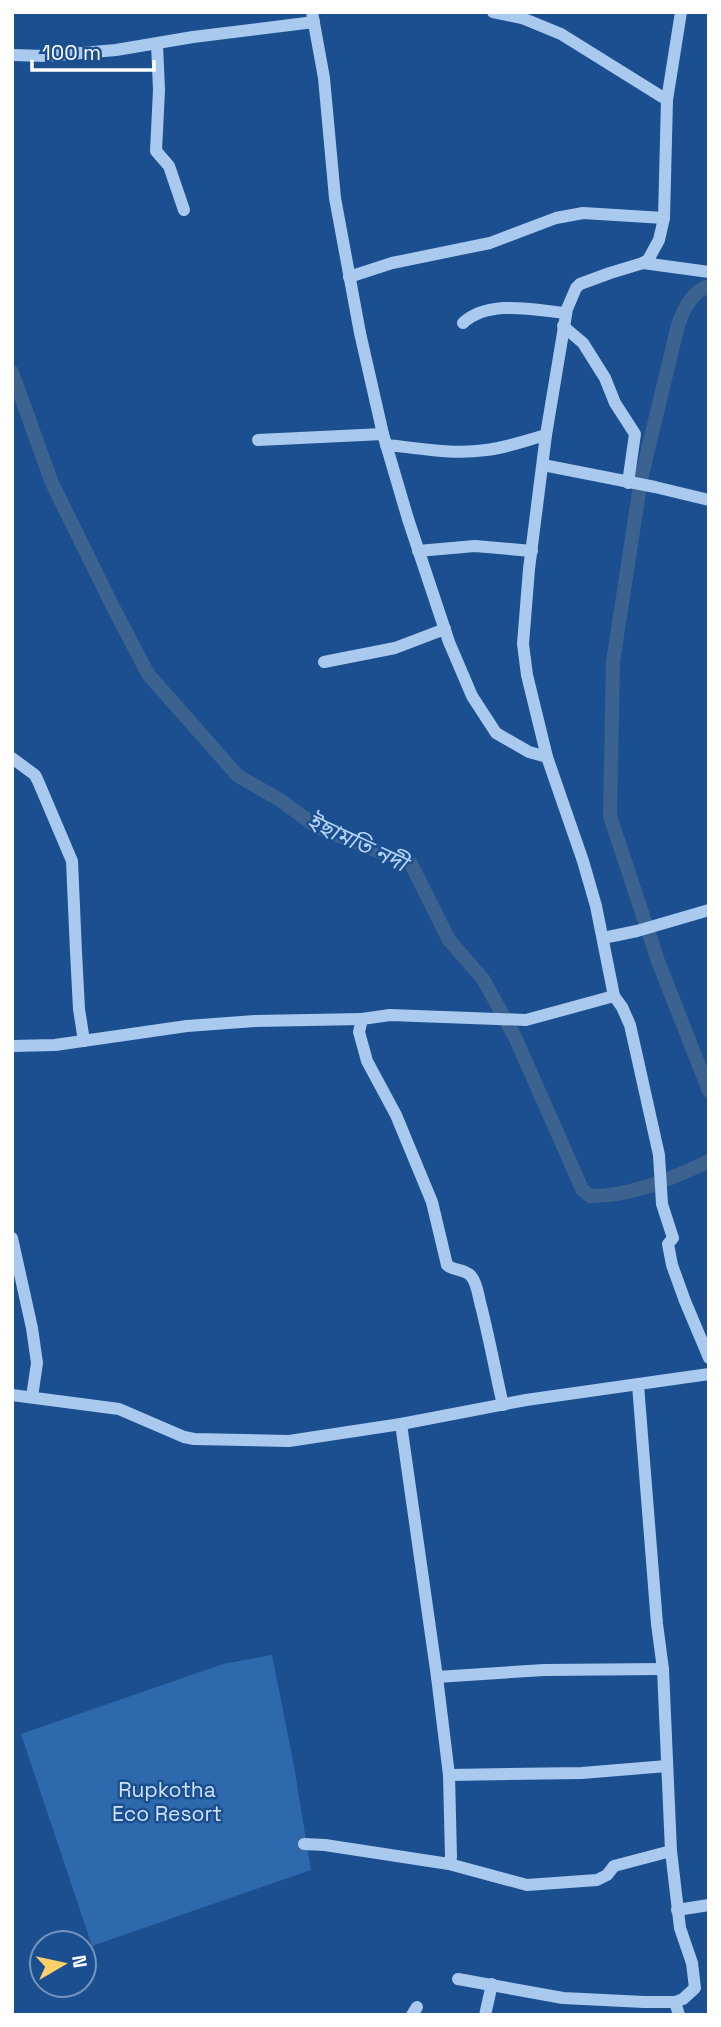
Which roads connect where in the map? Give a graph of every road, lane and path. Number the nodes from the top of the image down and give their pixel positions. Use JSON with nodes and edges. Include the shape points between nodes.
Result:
{"nodes":[{"id":1,"x":494,"y":12,"type":"edge"},
{"id":2,"x":681,"y":12,"type":"edge"},
{"id":3,"x":313,"y":17,"type":"edge"},
{"id":4,"x":157,"y":44,"type":"junction"},
{"id":5,"x":12,"y":55,"type":"edge"},
{"id":6,"x":667,"y":100,"type":"junction"},
{"id":7,"x":184,"y":210,"type":"dead end"},
{"id":8,"x":664,"y":218,"type":"junction"},
{"id":9,"x":645,"y":262,"type":"junction"},
{"id":10,"x":709,"y":262,"type":"edge"},
{"id":11,"x":709,"y":272,"type":"edge"},
{"id":12,"x":349,"y":277,"type":"junction"},
{"id":13,"x":565,"y":320,"type":"junction"},
{"id":14,"x":463,"y":323,"type":"dead end"},
{"id":15,"x":546,"y":435,"type":"junction"},
{"id":16,"x":385,"y":439,"type":"junction"},
{"id":17,"x":258,"y":440,"type":"dead end"},
{"id":18,"x":543,"y":465,"type":"junction"},
{"id":19,"x":628,"y":483,"type":"junction"},
{"id":20,"x":709,"y":500,"type":"edge"},
{"id":21,"x":418,"y":551,"type":"junction"},
{"id":22,"x":532,"y":551,"type":"junction"},
{"id":23,"x":444,"y":629,"type":"junction"},
{"id":24,"x":324,"y":662,"type":"dead end"},
{"id":25,"x":547,"y":757,"type":"junction"},
{"id":26,"x":12,"y":758,"type":"edge"},
{"id":27,"x":709,"y":910,"type":"edge"},
{"id":28,"x":603,"y":938,"type":"junction"},
{"id":29,"x":614,"y":996,"type":"junction"},
{"id":30,"x":362,"y":1018,"type":"junction"},
{"id":31,"x":84,"y":1041,"type":"junction"},
{"id":32,"x":12,"y":1045,"type":"edge"},
{"id":33,"x":12,"y":1238,"type":"edge"},
{"id":34,"x":709,"y":1358,"type":"edge"},
{"id":35,"x":709,"y":1374,"type":"edge"},
{"id":36,"x":638,"y":1385,"type":"junction"},
{"id":37,"x":12,"y":1395,"type":"edge"},
{"id":38,"x":32,"y":1397,"type":"junction"},
{"id":39,"x":503,"y":1405,"type":"junction"},
{"id":40,"x":401,"y":1424,"type":"junction"},
{"id":41,"x":663,"y":1669,"type":"junction"},
{"id":42,"x":438,"y":1677,"type":"junction"},
{"id":43,"x":667,"y":1766,"type":"junction"},
{"id":44,"x":449,"y":1775,"type":"junction"},
{"id":45,"x":304,"y":1844,"type":"dead end"},
{"id":46,"x":671,"y":1850,"type":"junction"},
{"id":47,"x":449,"y":1864,"type":"junction"},
{"id":48,"x":709,"y":1905,"type":"edge"},
{"id":49,"x":677,"y":1909,"type":"junction"},
{"id":50,"x":458,"y":1979,"type":"dead end"},
{"id":51,"x":492,"y":1984,"type":"junction"},
{"id":52,"x":677,"y":2008,"type":"edge"},
{"id":53,"x":485,"y":2015,"type":"edge"}],
"edges":[{"from":1,"to":6,"type":"street","via":[[561,34]]},
{"from":2,"to":6,"type":"street"},
{"from":3,"to":4,"type":"street"},
{"from":3,"to":12,"type":"street"},
{"from":4,"to":5,"type":"street","via":[[46,56]]},
{"from":4,"to":7,"type":"street","via":[[156,152],[169,166]]},
{"from":6,"to":8,"type":"street"},
{"from":8,"to":9,"type":"street","via":[[659,240]]},
{"from":8,"to":12,"type":"street","via":[[583,213],[490,243],[392,263]]},
{"from":9,"to":10,"type":"street"},
{"from":9,"to":11,"type":"street"},
{"from":9,"to":13,"type":"street","via":[[580,284]]},
{"from":12,"to":16,"type":"street"},
{"from":13,"to":14,"type":"street","via":[[526,309],[496,309]]},
{"from":13,"to":15,"type":"street"},
{"from":13,"to":19,"type":"street","via":[[605,378],[635,434]]},
{"from":15,"to":16,"type":"street","via":[[469,452],[435,452]]},
{"from":15,"to":18,"type":"street"},
{"from":16,"to":17,"type":"street"},
{"from":16,"to":21,"type":"street"},
{"from":18,"to":19,"type":"street"},
{"from":18,"to":22,"type":"street"},
{"from":19,"to":20,"type":"street"},
{"from":21,"to":22,"type":"street","via":[[475,546]]},
{"from":21,"to":23,"type":"street"},
{"from":22,"to":25,"type":"street","via":[[523,644]]},
{"from":23,"to":24,"type":"street","via":[[395,648]]},
{"from":23,"to":25,"type":"street","via":[[472,696],[496,733]]},
{"from":25,"to":28,"type":"street"},
{"from":26,"to":31,"type":"street","via":[[35,775],[72,861]]},
{"from":27,"to":28,"type":"street"},
{"from":28,"to":29,"type":"street"},
{"from":29,"to":30,"type":"street","via":[[526,1020]]},
{"from":29,"to":34,"type":"street","via":[[630,1025],[659,1155],[662,1204],[673,1238],[668,1244],[672,1265]]},
{"from":30,"to":31,"type":"street","via":[[187,1026]]},
{"from":30,"to":39,"type":"street","via":[[359,1032],[368,1061],[432,1202],[447,1265],[471,1276],[476,1285]]},
{"from":31,"to":32,"type":"street"},
{"from":33,"to":38,"type":"street","via":[[37,1363]]},
{"from":35,"to":36,"type":"street"},
{"from":36,"to":39,"type":"street"},
{"from":36,"to":41,"type":"street"},
{"from":37,"to":38,"type":"street"},
{"from":38,"to":40,"type":"street","via":[[120,1409],[194,1439],[289,1441]]},
{"from":39,"to":40,"type":"street"},
{"from":40,"to":42,"type":"street"},
{"from":41,"to":42,"type":"street"},
{"from":41,"to":43,"type":"street"},
{"from":42,"to":44,"type":"street"},
{"from":43,"to":44,"type":"street"},
{"from":43,"to":46,"type":"street"},
{"from":44,"to":47,"type":"street"},
{"from":45,"to":47,"type":"street"},
{"from":46,"to":47,"type":"street","via":[[614,1866],[597,1880],[527,1885]]},
{"from":46,"to":49,"type":"street"},
{"from":48,"to":49,"type":"street"},
{"from":49,"to":52,"type":"street","via":[[695,1988]]},
{"from":50,"to":51,"type":"street"},
{"from":51,"to":52,"type":"street","via":[[563,1998]]},
{"from":51,"to":53,"type":"street"}]}
